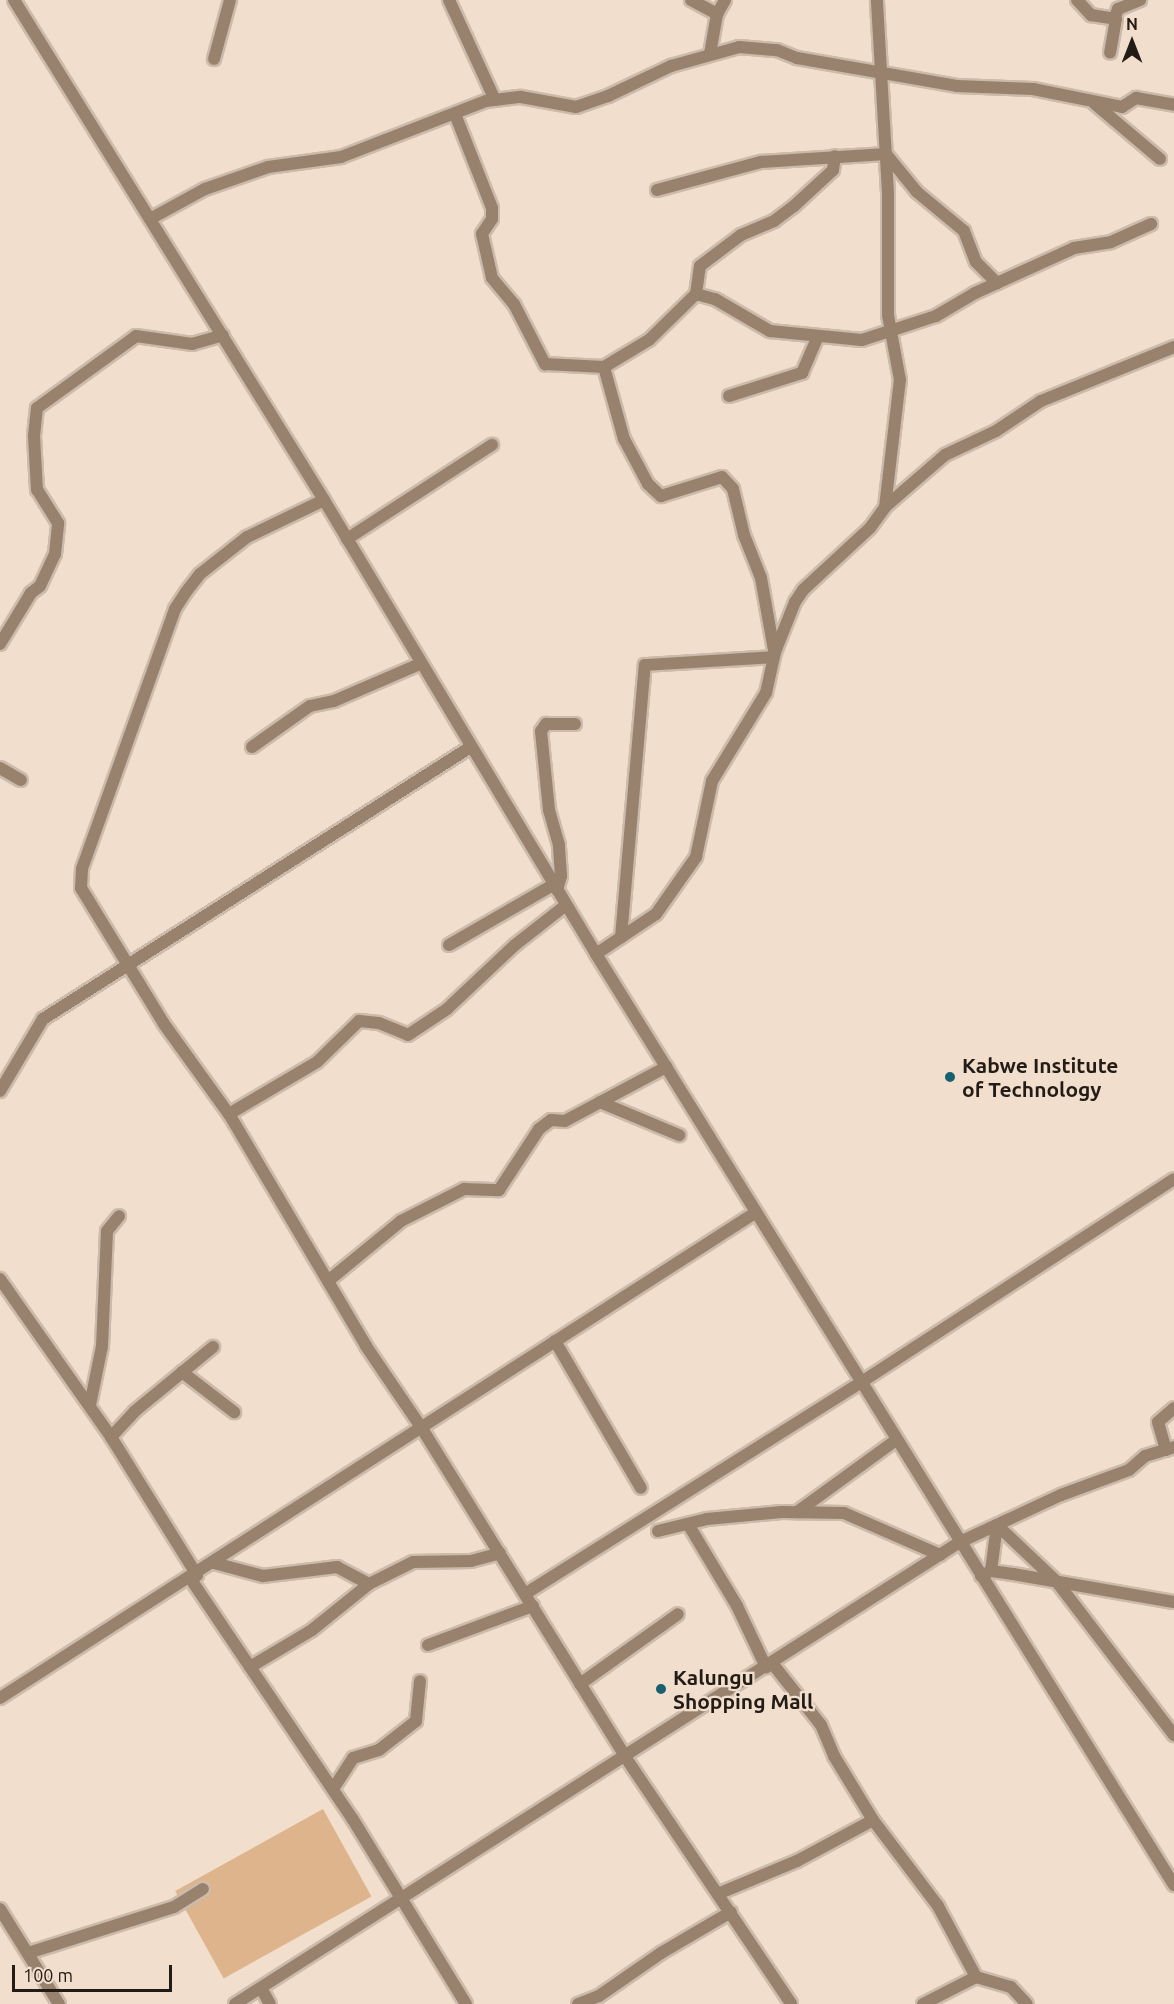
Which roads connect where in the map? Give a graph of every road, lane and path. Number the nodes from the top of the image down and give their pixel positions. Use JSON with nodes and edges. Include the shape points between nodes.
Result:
{"nodes":[{"id":1,"x":14,"y":0,"type":"edge"},
{"id":2,"x":230,"y":0,"type":"edge"},
{"id":3,"x":449,"y":0,"type":"edge"},
{"id":4,"x":691,"y":0,"type":"edge"},
{"id":5,"x":725,"y":0,"type":"edge"},
{"id":6,"x":877,"y":0,"type":"edge"},
{"id":7,"x":1077,"y":0,"type":"edge"},
{"id":8,"x":1140,"y":0,"type":"edge"},
{"id":9,"x":1117,"y":9,"type":"edge"},
{"id":10,"x":717,"y":14,"type":"junction"},
{"id":11,"x":1110,"y":52,"type":"dead end"},
{"id":12,"x":710,"y":54,"type":"junction"},
{"id":13,"x":214,"y":59,"type":"dead end"},
{"id":14,"x":882,"y":74,"type":"junction"},
{"id":15,"x":495,"y":100,"type":"junction"},
{"id":16,"x":1095,"y":104,"type":"junction"},
{"id":17,"x":1174,"y":105,"type":"edge"},
{"id":18,"x":455,"y":114,"type":"junction"},
{"id":19,"x":886,"y":154,"type":"junction"},
{"id":20,"x":835,"y":156,"type":"junction"},
{"id":21,"x":1160,"y":159,"type":"dead end"},
{"id":22,"x":657,"y":190,"type":"dead end"},
{"id":23,"x":150,"y":219,"type":"junction"},
{"id":24,"x":1151,"y":224,"type":"dead end"},
{"id":25,"x":997,"y":283,"type":"junction"},
{"id":26,"x":696,"y":294,"type":"junction"},
{"id":27,"x":890,"y":330,"type":"junction"},
{"id":28,"x":223,"y":335,"type":"junction"},
{"id":29,"x":818,"y":336,"type":"junction"},
{"id":30,"x":1174,"y":347,"type":"edge"},
{"id":31,"x":604,"y":367,"type":"junction"},
{"id":32,"x":729,"y":396,"type":"dead end"},
{"id":33,"x":492,"y":445,"type":"dead end"},
{"id":34,"x":324,"y":500,"type":"junction"},
{"id":35,"x":885,"y":507,"type":"junction"},
{"id":36,"x":347,"y":539,"type":"junction"},
{"id":37,"x":0,"y":644,"type":"edge"},
{"id":38,"x":774,"y":655,"type":"junction"},
{"id":39,"x":420,"y":664,"type":"junction"},
{"id":40,"x":575,"y":724,"type":"dead end"},
{"id":41,"x":252,"y":747,"type":"dead end"},
{"id":42,"x":469,"y":748,"type":"junction"},
{"id":43,"x":0,"y":768,"type":"edge"},
{"id":44,"x":21,"y":780,"type":"dead end"},
{"id":45,"x":555,"y":887,"type":"junction"},
{"id":46,"x":566,"y":905,"type":"junction"},
{"id":47,"x":621,"y":937,"type":"junction"},
{"id":48,"x":449,"y":945,"type":"dead end"},
{"id":49,"x":596,"y":954,"type":"junction"},
{"id":50,"x":129,"y":965,"type":"junction"},
{"id":51,"x":666,"y":1067,"type":"junction"},
{"id":52,"x":0,"y":1091,"type":"edge"},
{"id":53,"x":600,"y":1102,"type":"junction"},
{"id":54,"x":229,"y":1114,"type":"junction"},
{"id":55,"x":679,"y":1136,"type":"dead end"},
{"id":56,"x":1174,"y":1179,"type":"edge"},
{"id":57,"x":755,"y":1213,"type":"junction"},
{"id":58,"x":119,"y":1215,"type":"dead end"},
{"id":59,"x":0,"y":1279,"type":"edge"},
{"id":60,"x":328,"y":1281,"type":"junction"},
{"id":61,"x":555,"y":1341,"type":"junction"},
{"id":62,"x":213,"y":1347,"type":"dead end"},
{"id":63,"x":182,"y":1372,"type":"junction"},
{"id":64,"x":860,"y":1383,"type":"junction"},
{"id":65,"x":90,"y":1405,"type":"junction"},
{"id":66,"x":1174,"y":1408,"type":"edge"},
{"id":67,"x":234,"y":1412,"type":"dead end"},
{"id":68,"x":422,"y":1426,"type":"junction"},
{"id":69,"x":111,"y":1437,"type":"junction"},
{"id":70,"x":896,"y":1440,"type":"junction"},
{"id":71,"x":1170,"y":1448,"type":"edge"},
{"id":72,"x":641,"y":1488,"type":"dead end"},
{"id":73,"x":797,"y":1512,"type":"junction"},
{"id":74,"x":688,"y":1524,"type":"junction"},
{"id":75,"x":997,"y":1525,"type":"junction"},
{"id":76,"x":657,"y":1531,"type":"dead end"},
{"id":77,"x":960,"y":1542,"type":"junction"},
{"id":78,"x":500,"y":1553,"type":"junction"},
{"id":79,"x":940,"y":1555,"type":"junction"},
{"id":80,"x":214,"y":1563,"type":"junction"},
{"id":81,"x":986,"y":1573,"type":"junction"},
{"id":82,"x":194,"y":1576,"type":"junction"},
{"id":83,"x":1057,"y":1582,"type":"junction"},
{"id":84,"x":369,"y":1584,"type":"junction"},
{"id":85,"x":525,"y":1594,"type":"junction"},
{"id":86,"x":1174,"y":1602,"type":"edge"},
{"id":87,"x":533,"y":1606,"type":"junction"},
{"id":88,"x":678,"y":1614,"type":"dead end"},
{"id":89,"x":428,"y":1646,"type":"dead end"},
{"id":90,"x":769,"y":1665,"type":"junction"},
{"id":91,"x":250,"y":1667,"type":"junction"},
{"id":92,"x":420,"y":1681,"type":"dead end"},
{"id":93,"x":580,"y":1684,"type":"junction"},
{"id":94,"x":0,"y":1698,"type":"edge"},
{"id":95,"x":1174,"y":1735,"type":"edge"},
{"id":96,"x":626,"y":1758,"type":"junction"},
{"id":97,"x":333,"y":1789,"type":"junction"},
{"id":98,"x":873,"y":1820,"type":"junction"},
{"id":99,"x":1174,"y":1884,"type":"edge"},
{"id":100,"x":203,"y":1888,"type":"dead end"},
{"id":101,"x":720,"y":1893,"type":"junction"},
{"id":102,"x":402,"y":1897,"type":"junction"},
{"id":103,"x":0,"y":1909,"type":"edge"},
{"id":104,"x":731,"y":1912,"type":"junction"},
{"id":105,"x":28,"y":1953,"type":"junction"},
{"id":106,"x":976,"y":1977,"type":"junction"},
{"id":107,"x":261,"y":1988,"type":"junction"},
{"id":108,"x":584,"y":2003,"type":"edge"},
{"id":109,"x":59,"y":2004,"type":"edge"},
{"id":110,"x":235,"y":2004,"type":"edge"},
{"id":111,"x":270,"y":2004,"type":"edge"},
{"id":112,"x":466,"y":2004,"type":"edge"},
{"id":113,"x":791,"y":2004,"type":"edge"},
{"id":114,"x":923,"y":2004,"type":"edge"},
{"id":115,"x":1027,"y":2004,"type":"edge"}],
"edges":[{"from":1,"to":23,"type":"street"},
{"from":2,"to":13,"type":"street"},
{"from":3,"to":15,"type":"street"},
{"from":4,"to":10,"type":"street"},
{"from":5,"to":10,"type":"street"},
{"from":6,"to":14,"type":"street"},
{"from":7,"to":9,"type":"street","via":[[1091,15]]},
{"from":8,"to":9,"type":"street"},
{"from":9,"to":11,"type":"street"},
{"from":10,"to":12,"type":"street"},
{"from":12,"to":14,"type":"street","via":[[739,46],[755,47]]},
{"from":12,"to":15,"type":"street","via":[[671,66],[576,107],[521,97]]},
{"from":14,"to":16,"type":"street","via":[[957,86],[1033,89]]},
{"from":14,"to":19,"type":"street"},
{"from":15,"to":18,"type":"street"},
{"from":16,"to":17,"type":"street","via":[[1122,107],[1137,98]]},
{"from":16,"to":21,"type":"street"},
{"from":18,"to":23,"type":"street","via":[[341,157],[268,167],[214,185]]},
{"from":18,"to":31,"type":"street","via":[[492,208],[492,219],[482,234],[492,278],[514,304],[545,364]]},
{"from":19,"to":20,"type":"street"},
{"from":19,"to":25,"type":"street","via":[[917,192],[964,231],[976,262]]},
{"from":19,"to":27,"type":"street"},
{"from":20,"to":22,"type":"street","via":[[761,162]]},
{"from":20,"to":26,"type":"street","via":[[833,170],[794,206],[741,235],[700,266]]},
{"from":23,"to":28,"type":"street"},
{"from":24,"to":25,"type":"street","via":[[1111,242],[1074,248]]},
{"from":25,"to":27,"type":"street","via":[[936,316]]},
{"from":26,"to":29,"type":"street","via":[[715,299],[770,331]]},
{"from":26,"to":31,"type":"street","via":[[649,340]]},
{"from":27,"to":29,"type":"street","via":[[862,340]]},
{"from":27,"to":35,"type":"street","via":[[900,380]]},
{"from":28,"to":34,"type":"street"},
{"from":28,"to":37,"type":"street","via":[[192,344],[136,336],[37,408],[33,435],[37,490],[58,523],[55,554],[40,586],[31,593]]},
{"from":29,"to":32,"type":"street","via":[[802,373]]},
{"from":30,"to":35,"type":"street","via":[[1041,401],[996,431],[945,455]]},
{"from":31,"to":38,"type":"street","via":[[624,439],[648,484],[661,496],[722,477],[733,489],[744,535],[761,578]]},
{"from":33,"to":36,"type":"street"},
{"from":34,"to":36,"type":"street"},
{"from":34,"to":50,"type":"street","via":[[247,537],[200,574],[175,609],[82,869],[81,888]]},
{"from":35,"to":38,"type":"street","via":[[870,528],[803,590]]},
{"from":36,"to":39,"type":"street"},
{"from":38,"to":47,"type":"street","via":[[766,693],[712,781],[696,857],[664,906]]},
{"from":38,"to":47,"type":"street","via":[[645,665]]},
{"from":39,"to":41,"type":"street","via":[[334,701],[310,706]]},
{"from":39,"to":42,"type":"street"},
{"from":40,"to":45,"type":"street","via":[[546,724],[541,731],[543,777],[561,869]]},
{"from":42,"to":45,"type":"street"},
{"from":42,"to":50,"type":"street"},
{"from":43,"to":44,"type":"street"},
{"from":45,"to":46,"type":"street"},
{"from":45,"to":48,"type":"street"},
{"from":46,"to":49,"type":"street"},
{"from":46,"to":54,"type":"street","via":[[515,945],[447,1010],[408,1035],[379,1023],[358,1021],[317,1062]]},
{"from":47,"to":49,"type":"street"},
{"from":49,"to":51,"type":"street"},
{"from":50,"to":52,"type":"street","via":[[43,1019]]},
{"from":50,"to":54,"type":"street","via":[[164,1024]]},
{"from":51,"to":53,"type":"street"},
{"from":51,"to":57,"type":"street"},
{"from":53,"to":55,"type":"street"},
{"from":53,"to":60,"type":"street","via":[[565,1121],[550,1120],[539,1128],[500,1190],[464,1189],[401,1221]]},
{"from":54,"to":60,"type":"street"},
{"from":56,"to":64,"type":"street"},
{"from":57,"to":61,"type":"street"},
{"from":57,"to":64,"type":"street"},
{"from":58,"to":65,"type":"street","via":[[107,1231],[102,1346]]},
{"from":59,"to":65,"type":"street"},
{"from":60,"to":68,"type":"street"},
{"from":61,"to":68,"type":"street"},
{"from":61,"to":72,"type":"street"},
{"from":62,"to":63,"type":"street"},
{"from":63,"to":67,"type":"street"},
{"from":63,"to":69,"type":"street"},
{"from":64,"to":70,"type":"street"},
{"from":64,"to":85,"type":"street"},
{"from":65,"to":69,"type":"street"},
{"from":66,"to":71,"type":"street","via":[[1158,1422]]},
{"from":68,"to":78,"type":"street"},
{"from":68,"to":80,"type":"street"},
{"from":69,"to":82,"type":"street"},
{"from":70,"to":73,"type":"street"},
{"from":70,"to":77,"type":"street"},
{"from":71,"to":75,"type":"street","via":[[1145,1456],[1129,1470],[1061,1495]]},
{"from":73,"to":74,"type":"street"},
{"from":73,"to":79,"type":"street","via":[[844,1513]]},
{"from":74,"to":76,"type":"street"},
{"from":74,"to":90,"type":"street"},
{"from":75,"to":77,"type":"street"},
{"from":75,"to":81,"type":"street"},
{"from":75,"to":83,"type":"street"},
{"from":77,"to":79,"type":"street"},
{"from":77,"to":81,"type":"street"},
{"from":78,"to":84,"type":"street","via":[[471,1562],[413,1562]]},
{"from":78,"to":85,"type":"street"},
{"from":79,"to":90,"type":"street"},
{"from":80,"to":82,"type":"street"},
{"from":80,"to":84,"type":"street","via":[[263,1576],[337,1567]]},
{"from":81,"to":83,"type":"street"},
{"from":81,"to":99,"type":"street"},
{"from":82,"to":91,"type":"street"},
{"from":82,"to":94,"type":"street"},
{"from":83,"to":86,"type":"street"},
{"from":83,"to":95,"type":"street"},
{"from":84,"to":91,"type":"street","via":[[312,1630]]},
{"from":85,"to":87,"type":"street"},
{"from":87,"to":89,"type":"street"},
{"from":87,"to":93,"type":"street"},
{"from":88,"to":93,"type":"street"},
{"from":90,"to":96,"type":"street"},
{"from":90,"to":98,"type":"street","via":[[821,1725],[834,1756]]},
{"from":91,"to":97,"type":"street"},
{"from":92,"to":97,"type":"street","via":[[416,1721],[379,1750],[353,1758]]},
{"from":93,"to":96,"type":"street"},
{"from":96,"to":101,"type":"street"},
{"from":96,"to":102,"type":"street"},
{"from":97,"to":102,"type":"street"},
{"from":98,"to":101,"type":"street","via":[[797,1861]]},
{"from":98,"to":106,"type":"street","via":[[938,1906]]},
{"from":100,"to":105,"type":"street","via":[[174,1906]]},
{"from":101,"to":104,"type":"street"},
{"from":102,"to":107,"type":"street"},
{"from":102,"to":112,"type":"street"},
{"from":103,"to":105,"type":"street"},
{"from":104,"to":108,"type":"street"},
{"from":104,"to":113,"type":"street"},
{"from":105,"to":109,"type":"street"},
{"from":106,"to":114,"type":"street"},
{"from":106,"to":115,"type":"street","via":[[1011,1987]]},
{"from":107,"to":110,"type":"street"},
{"from":107,"to":111,"type":"street"}]}
